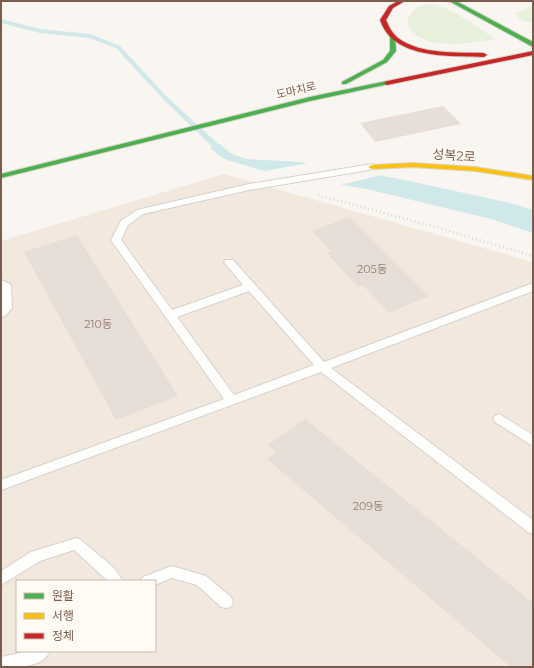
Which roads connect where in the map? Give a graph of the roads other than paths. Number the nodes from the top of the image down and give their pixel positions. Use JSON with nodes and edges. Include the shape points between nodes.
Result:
{"nodes":[{"id":1,"x":402,"y":1,"type":"edge"},
{"id":2,"x":452,"y":1,"type":"edge"},
{"id":3,"x":392,"y":35,"type":"junction"},
{"id":4,"x":533,"y":45,"type":"edge"},
{"id":5,"x":533,"y":53,"type":"edge"},
{"id":6,"x":513,"y":57,"type":"junction"},
{"id":7,"x":310,"y":99,"type":"junction"},
{"id":8,"x":66,"y":159,"type":"junction"},
{"id":9,"x":372,"y":167,"type":"joint"},
{"id":10,"x":1,"y":176,"type":"edge"},
{"id":11,"x":533,"y":178,"type":"edge"},
{"id":12,"x":1,"y":184,"type":"edge"},
{"id":13,"x":229,"y":262,"type":"dead end"},
{"id":14,"x":1,"y":283,"type":"edge"},
{"id":15,"x":251,"y":286,"type":"junction"},
{"id":16,"x":533,"y":287,"type":"edge"},
{"id":17,"x":1,"y":313,"type":"edge"},
{"id":18,"x":170,"y":315,"type":"junction"},
{"id":19,"x":322,"y":367,"type":"junction"},
{"id":20,"x":232,"y":401,"type":"junction"},
{"id":21,"x":499,"y":419,"type":"dead end"},
{"id":22,"x":533,"y":441,"type":"edge"},
{"id":23,"x":1,"y":485,"type":"edge"},
{"id":24,"x":533,"y":528,"type":"edge"},
{"id":25,"x":1,"y":579,"type":"edge"},
{"id":26,"x":115,"y":580,"type":"edge"},
{"id":27,"x":151,"y":580,"type":"edge"},
{"id":28,"x":226,"y":602,"type":"dead end"},
{"id":29,"x":42,"y":652,"type":"edge"},
{"id":30,"x":1,"y":664,"type":"edge"}],
"edges":[{"from":1,"to":3,"type":"main road","via":[[391,7],[383,20]]},
{"from":2,"to":4,"type":"main road"},
{"from":3,"to":6,"type":"main road","via":[[399,42],[421,50]]},
{"from":3,"to":7,"type":"main road","via":[[392,51],[385,61]]},
{"from":5,"to":6,"type":"main road","name":"도마치로"},
{"from":6,"to":7,"type":"main road","name":"도마치로"},
{"from":7,"to":8,"type":"main road","name":"도마치로"},
{"from":8,"to":10,"type":"main road"},
{"from":8,"to":12,"type":"main road"},
{"from":9,"to":11,"type":"main road","name":"성복2로","via":[[413,165],[475,169]]},
{"from":9,"to":18,"type":"lane","via":[[249,188],[140,212],[124,224],[116,240]]},
{"from":13,"to":15,"type":"lane"},
{"from":14,"to":17,"type":"lane","via":[[6,286],[8,308]]},
{"from":15,"to":18,"type":"lane"},
{"from":15,"to":19,"type":"lane"},
{"from":16,"to":19,"type":"lane"},
{"from":18,"to":20,"type":"lane"},
{"from":19,"to":20,"type":"lane"},
{"from":19,"to":24,"type":"lane"},
{"from":20,"to":23,"type":"lane"},
{"from":21,"to":22,"type":"lane"},
{"from":25,"to":26,"type":"lane","via":[[36,556],[76,544]]},
{"from":27,"to":28,"type":"lane","via":[[172,572],[201,580]]},
{"from":29,"to":30,"type":"lane","via":[[33,658]]}]}
